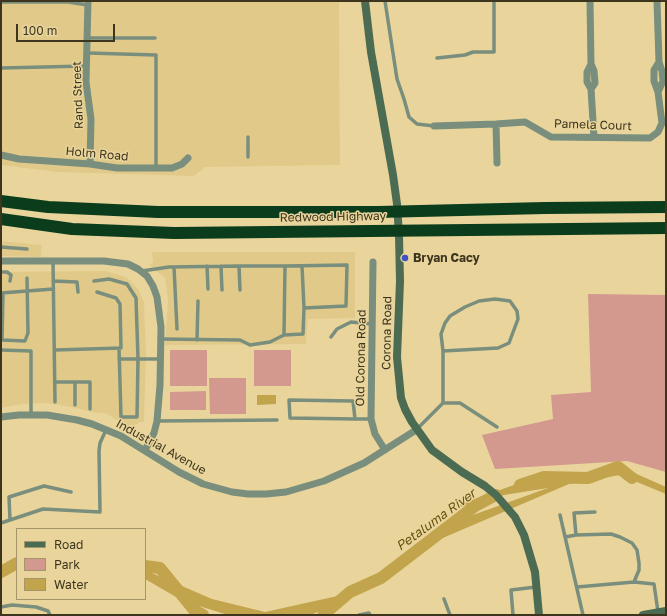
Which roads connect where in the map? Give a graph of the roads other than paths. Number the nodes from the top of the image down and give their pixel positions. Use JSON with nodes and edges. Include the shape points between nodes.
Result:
{"nodes":[{"id":1,"x":365,"y":1,"type":"edge"},
{"id":2,"x":385,"y":1,"type":"edge"},
{"id":3,"x":494,"y":1,"type":"edge"},
{"id":4,"x":590,"y":1,"type":"edge"},
{"id":5,"x":658,"y":1,"type":"edge"},
{"id":6,"x":1,"y":2,"type":"edge"},
{"id":7,"x":88,"y":3,"type":"edge"},
{"id":8,"x":88,"y":38,"type":"junction"},
{"id":9,"x":155,"y":38,"type":"dead end"},
{"id":10,"x":88,"y":52,"type":"junction"},
{"id":11,"x":437,"y":58,"type":"dead end"},
{"id":12,"x":87,"y":66,"type":"junction"},
{"id":13,"x":1,"y":68,"type":"edge"},
{"id":14,"x":496,"y":124,"type":"junction"},
{"id":15,"x":434,"y":126,"type":"joint"},
{"id":16,"x":248,"y":137,"type":"dead end"},
{"id":17,"x":594,"y":137,"type":"junction"},
{"id":18,"x":1,"y":155,"type":"edge"},
{"id":19,"x":248,"y":157,"type":"dead end"},
{"id":20,"x":188,"y":158,"type":"dead end"},
{"id":21,"x":496,"y":162,"type":"dead end"},
{"id":22,"x":90,"y":164,"type":"junction"},
{"id":23,"x":156,"y":168,"type":"junction"},
{"id":24,"x":1,"y":200,"type":"edge"},
{"id":25,"x":666,"y":207,"type":"edge"},
{"id":26,"x":1,"y":219,"type":"edge"},
{"id":27,"x":666,"y":228,"type":"edge"},
{"id":28,"x":1,"y":247,"type":"edge"},
{"id":29,"x":27,"y":249,"type":"dead end"},
{"id":30,"x":1,"y":261,"type":"edge"},
{"id":31,"x":53,"y":261,"type":"junction"},
{"id":32,"x":373,"y":262,"type":"dead end"},
{"id":33,"x":207,"y":266,"type":"junction"},
{"id":34,"x":221,"y":266,"type":"junction"},
{"id":35,"x":239,"y":266,"type":"junction"},
{"id":36,"x":285,"y":266,"type":"junction"},
{"id":37,"x":302,"y":266,"type":"junction"},
{"id":38,"x":174,"y":267,"type":"junction"},
{"id":39,"x":1,"y":272,"type":"edge"},
{"id":40,"x":141,"y":272,"type":"junction"},
{"id":41,"x":27,"y":278,"type":"dead end"},
{"id":42,"x":53,"y":281,"type":"junction"},
{"id":43,"x":10,"y":282,"type":"dead end"},
{"id":44,"x":94,"y":282,"type":"dead end"},
{"id":45,"x":53,"y":289,"type":"junction"},
{"id":46,"x":208,"y":289,"type":"dead end"},
{"id":47,"x":222,"y":290,"type":"dead end"},
{"id":48,"x":240,"y":290,"type":"dead end"},
{"id":49,"x":27,"y":292,"type":"junction"},
{"id":50,"x":78,"y":292,"type":"dead end"},
{"id":51,"x":97,"y":292,"type":"dead end"},
{"id":52,"x":2,"y":293,"type":"edge"},
{"id":53,"x":198,"y":301,"type":"dead end"},
{"id":54,"x":304,"y":308,"type":"junction"},
{"id":55,"x":372,"y":324,"type":"junction"},
{"id":56,"x":177,"y":329,"type":"dead end"},
{"id":57,"x":284,"y":335,"type":"junction"},
{"id":58,"x":331,"y":337,"type":"dead end"},
{"id":59,"x":161,"y":339,"type":"junction"},
{"id":60,"x":197,"y":340,"type":"junction"},
{"id":61,"x":119,"y":348,"type":"junction"},
{"id":62,"x":1,"y":350,"type":"edge"},
{"id":63,"x":55,"y":350,"type":"junction"},
{"id":64,"x":443,"y":351,"type":"junction"},
{"id":65,"x":120,"y":359,"type":"junction"},
{"id":66,"x":138,"y":359,"type":"junction"},
{"id":67,"x":160,"y":359,"type":"junction"},
{"id":68,"x":56,"y":382,"type":"junction"},
{"id":69,"x":75,"y":382,"type":"junction"},
{"id":70,"x":55,"y":402,"type":"dead end"},
{"id":71,"x":443,"y":403,"type":"junction"},
{"id":72,"x":75,"y":405,"type":"dead end"},
{"id":73,"x":90,"y":409,"type":"dead end"},
{"id":74,"x":31,"y":414,"type":"junction"},
{"id":75,"x":1,"y":417,"type":"edge"},
{"id":76,"x":355,"y":419,"type":"junction"},
{"id":77,"x":372,"y":419,"type":"junction"},
{"id":78,"x":277,"y":420,"type":"dead end"},
{"id":79,"x":157,"y":421,"type":"junction"},
{"id":80,"x":497,"y":427,"type":"dead end"},
{"id":81,"x":106,"y":429,"type":"junction"},
{"id":82,"x":416,"y":430,"type":"junction"},
{"id":83,"x":145,"y":450,"type":"junction"},
{"id":84,"x":385,"y":450,"type":"junction"},
{"id":85,"x":71,"y":492,"type":"dead end"},
{"id":86,"x":595,"y":512,"type":"dead end"},
{"id":87,"x":560,"y":514,"type":"dead end"},
{"id":88,"x":10,"y":520,"type":"junction"},
{"id":89,"x":1,"y":523,"type":"edge"},
{"id":90,"x":576,"y":535,"type":"junction"},
{"id":91,"x":565,"y":537,"type":"junction"},
{"id":92,"x":634,"y":582,"type":"junction"},
{"id":93,"x":537,"y":587,"type":"junction"},
{"id":94,"x":577,"y":587,"type":"junction"},
{"id":95,"x":444,"y":599,"type":"dead end"},
{"id":96,"x":1,"y":607,"type":"edge"},
{"id":97,"x":662,"y":612,"type":"edge"},
{"id":98,"x":360,"y":614,"type":"edge"},
{"id":99,"x":50,"y":615,"type":"edge"},
{"id":100,"x":370,"y":615,"type":"edge"},
{"id":101,"x":450,"y":615,"type":"edge"},
{"id":102,"x":513,"y":615,"type":"edge"},
{"id":103,"x":539,"y":615,"type":"edge"},
{"id":104,"x":583,"y":615,"type":"edge"},
{"id":105,"x":643,"y":615,"type":"edge"}],
"edges":[{"from":1,"to":82,"type":"main road","name":"Corona Road","via":[[393,175],[399,235],[399,386],[405,409]]},
{"from":2,"to":15,"type":"lane","via":[[397,79],[409,117],[417,124]]},
{"from":3,"to":11,"type":"lane","via":[[494,52],[473,52]]},
{"from":4,"to":17,"type":"street","via":[[591,64],[595,83],[591,89]]},
{"from":5,"to":17,"type":"street","name":"Pamela Court","via":[[659,62],[663,81],[658,92],[662,123],[658,132],[650,138]]},
{"from":6,"to":7,"type":"lane"},
{"from":7,"to":8,"type":"street","name":"Rand Street"},
{"from":8,"to":9,"type":"lane"},
{"from":8,"to":10,"type":"street","name":"Rand Street"},
{"from":10,"to":12,"type":"street","name":"Rand Street"},
{"from":10,"to":23,"type":"lane","via":[[156,55]]},
{"from":12,"to":13,"type":"lane"},
{"from":12,"to":22,"type":"street","name":"Rand Street","via":[[86,82],[91,119]]},
{"from":14,"to":15,"type":"street","name":"Pamela Court"},
{"from":14,"to":17,"type":"street","name":"Pamela Court","via":[[525,122],[551,136]]},
{"from":14,"to":21,"type":"street"},
{"from":16,"to":19,"type":"lane"},
{"from":18,"to":22,"type":"street","name":"Holm Road","via":[[19,159]]},
{"from":20,"to":23,"type":"street","name":"Holm Road","via":[[172,168]]},
{"from":22,"to":23,"type":"street","name":"Holm Road","via":[[117,168]]},
{"from":24,"to":25,"type":"highway","name":"Redwood Highway","via":[[48,207],[158,212],[378,212]]},
{"from":26,"to":27,"type":"highway","name":"Redwood Highway","via":[[72,229],[174,233]]},
{"from":28,"to":29,"type":"lane"},
{"from":30,"to":31,"type":"street"},
{"from":31,"to":40,"type":"street","via":[[104,261],[128,264]]},
{"from":31,"to":42,"type":"lane"},
{"from":32,"to":55,"type":"street","name":"Old Corona Road"},
{"from":33,"to":34,"type":"lane"},
{"from":33,"to":38,"type":"lane"},
{"from":33,"to":46,"type":"lane"},
{"from":34,"to":35,"type":"lane"},
{"from":34,"to":47,"type":"lane"},
{"from":35,"to":36,"type":"lane"},
{"from":35,"to":48,"type":"lane"},
{"from":36,"to":37,"type":"lane"},
{"from":36,"to":57,"type":"lane"},
{"from":37,"to":54,"type":"lane"},
{"from":37,"to":54,"type":"lane","via":[[347,265],[346,306]]},
{"from":38,"to":40,"type":"lane"},
{"from":38,"to":56,"type":"lane"},
{"from":39,"to":43,"type":"lane","via":[[11,275]]},
{"from":40,"to":59,"type":"street","via":[[148,276],[157,297]]},
{"from":41,"to":49,"type":"lane"},
{"from":42,"to":45,"type":"lane"},
{"from":42,"to":50,"type":"lane","via":[[77,282]]},
{"from":44,"to":66,"type":"lane","via":[[109,279],[127,284],[136,298]]},
{"from":45,"to":49,"type":"lane"},
{"from":45,"to":63,"type":"lane"},
{"from":49,"to":52,"type":"lane"},
{"from":49,"to":52,"type":"lane","via":[[28,333],[25,341],[2,340]]},
{"from":51,"to":61,"type":"lane","via":[[116,298],[120,304]]},
{"from":53,"to":60,"type":"lane"},
{"from":54,"to":57,"type":"lane","via":[[302,334]]},
{"from":55,"to":58,"type":"lane","via":[[351,322],[337,329]]},
{"from":55,"to":77,"type":"street","name":"Old Corona Road"},
{"from":57,"to":60,"type":"lane","via":[[270,342],[250,345],[240,340]]},
{"from":59,"to":60,"type":"lane"},
{"from":59,"to":67,"type":"street"},
{"from":61,"to":63,"type":"lane"},
{"from":61,"to":65,"type":"lane"},
{"from":62,"to":74,"type":"lane","via":[[32,351]]},
{"from":63,"to":68,"type":"lane"},
{"from":64,"to":64,"type":"lane","via":[[498,348],[509,343],[518,319],[517,311],[510,301],[495,299],[465,306],[444,323],[441,334]]},
{"from":64,"to":71,"type":"lane"},
{"from":65,"to":66,"type":"lane"},
{"from":65,"to":66,"type":"lane","via":[[121,417],[137,417]]},
{"from":66,"to":67,"type":"lane"},
{"from":67,"to":79,"type":"street"},
{"from":68,"to":69,"type":"lane"},
{"from":68,"to":70,"type":"lane"},
{"from":69,"to":72,"type":"lane"},
{"from":69,"to":73,"type":"lane","via":[[90,382]]},
{"from":71,"to":80,"type":"lane","via":[[460,403]]},
{"from":71,"to":82,"type":"lane"},
{"from":74,"to":75,"type":"street","name":"Industrial Avenue"},
{"from":74,"to":81,"type":"street","name":"Industrial Avenue","via":[[78,420]]},
{"from":76,"to":76,"type":"lane","via":[[290,418],[289,400],[353,401]]},
{"from":76,"to":77,"type":"lane"},
{"from":77,"to":84,"type":"street","name":"Old Corona Road","via":[[375,434]]},
{"from":78,"to":79,"type":"lane"},
{"from":79,"to":83,"type":"street"},
{"from":81,"to":83,"type":"street","name":"Industrial Avenue"},
{"from":81,"to":88,"type":"lane","via":[[99,451],[100,512],[43,509]]},
{"from":82,"to":84,"type":"street","name":"Industrial Avenue"},
{"from":82,"to":93,"type":"main road","name":"Corona Road","via":[[441,457],[485,486],[515,517],[531,557]]},
{"from":83,"to":84,"type":"street","name":"Industrial Avenue","via":[[203,484],[248,494],[286,492],[324,481],[364,463]]},
{"from":85,"to":88,"type":"lane","via":[[44,486],[9,497]]},
{"from":86,"to":90,"type":"lane","via":[[574,514]]},
{"from":87,"to":91,"type":"lane"},
{"from":88,"to":89,"type":"lane"},
{"from":90,"to":91,"type":"lane"},
{"from":90,"to":92,"type":"lane","via":[[611,534],[632,543],[637,550],[639,563]]},
{"from":91,"to":94,"type":"lane"},
{"from":92,"to":94,"type":"lane"},
{"from":92,"to":97,"type":"lane","via":[[654,584]]},
{"from":93,"to":102,"type":"lane","via":[[511,590]]},
{"from":93,"to":103,"type":"main road","name":"Corona Road"},
{"from":94,"to":104,"type":"lane"},
{"from":95,"to":101,"type":"lane"},
{"from":96,"to":99,"type":"lane","via":[[36,607],[48,611]]},
{"from":97,"to":105,"type":"main road"},
{"from":98,"to":100,"type":"lane"}]}
